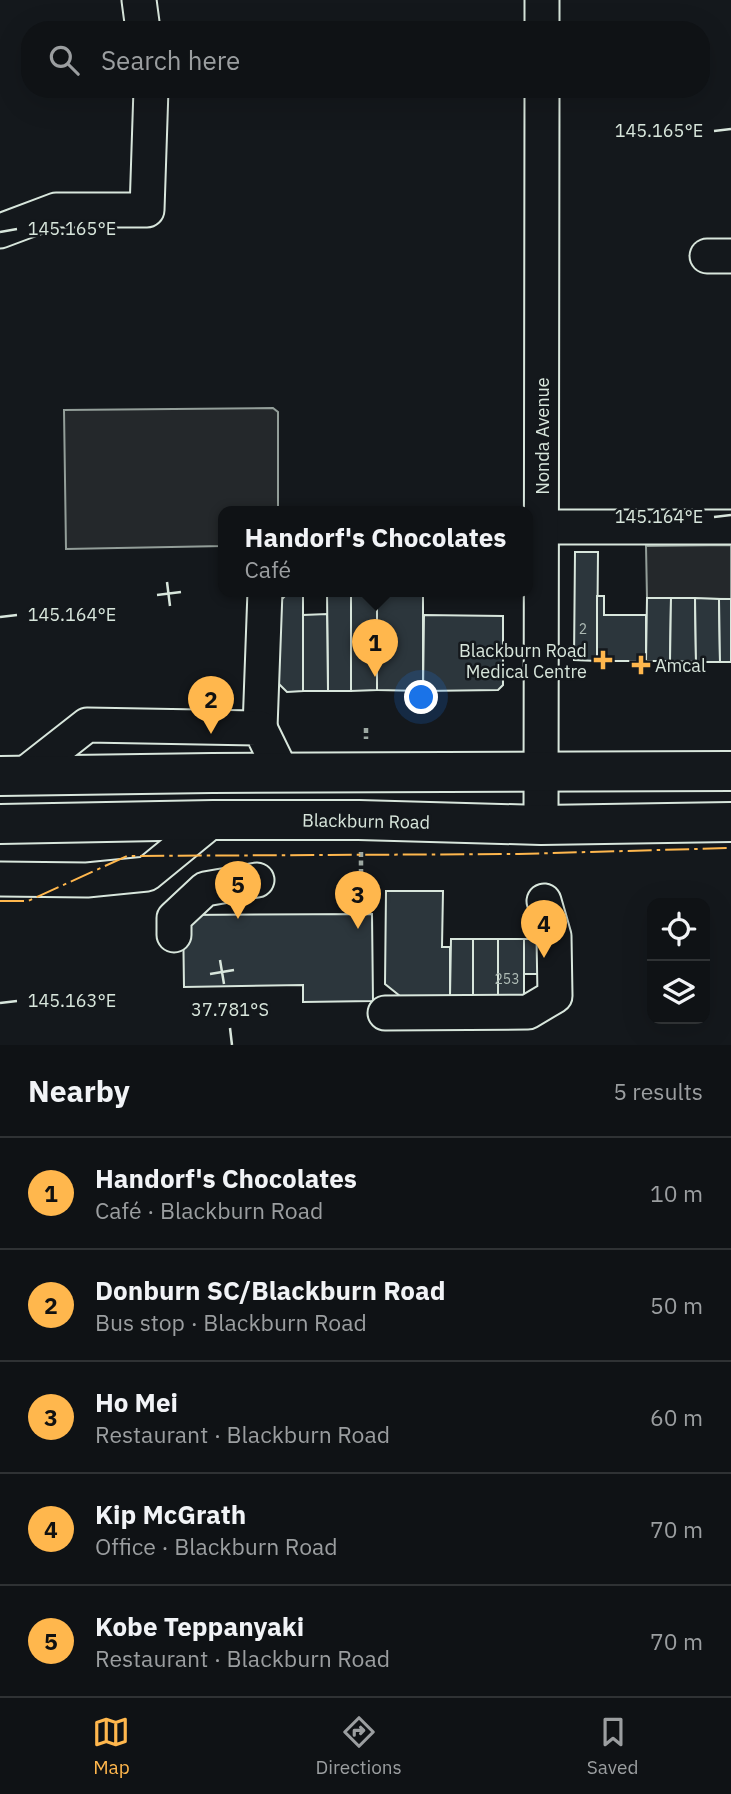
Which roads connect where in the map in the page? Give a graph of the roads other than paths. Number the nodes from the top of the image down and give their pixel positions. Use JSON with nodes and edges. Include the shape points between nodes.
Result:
{"nodes":[{"id":1,"x":139,"y":0,"type":"edge"},
{"id":2,"x":542,"y":0,"type":"edge"},
{"id":3,"x":142,"y":21,"type":"edge"},
{"id":4,"x":542,"y":21,"type":"edge"},
{"id":5,"x":151,"y":98,"type":"edge"},
{"id":6,"x":542,"y":98,"type":"edge"},
{"id":7,"x":0,"y":231,"type":"edge"},
{"id":8,"x":731,"y":527,"type":"edge"},
{"id":9,"x":537,"y":546,"type":"edge"},
{"id":10,"x":265,"y":597,"type":"edge"},
{"id":11,"x":260,"y":727,"type":"junction"},
{"id":12,"x":731,"y":771,"type":"edge"},
{"id":13,"x":282,"y":773,"type":"junction"},
{"id":14,"x":541,"y":773,"type":"junction"},
{"id":15,"x":96,"y":775,"type":"junction"},
{"id":16,"x":11,"y":776,"type":"edge"},
{"id":17,"x":213,"y":820,"type":"junction"},
{"id":18,"x":100,"y":822,"type":"junction"},
{"id":19,"x":731,"y":822,"type":"edge"},
{"id":20,"x":0,"y":824,"type":"edge"},
{"id":21,"x":541,"y":825,"type":"junction"},
{"id":22,"x":0,"y":879,"type":"edge"},
{"id":23,"x":257,"y":880,"type":"dead end"},
{"id":24,"x":544,"y":901,"type":"dead end"},
{"id":25,"x":174,"y":935,"type":"dead end"},
{"id":26,"x":385,"y":1013,"type":"dead end"}],
"edges":[{"from":1,"to":3,"type":"street"},
{"from":2,"to":4,"type":"street"},
{"from":5,"to":7,"type":"street","via":[[147,210],[56,210]]},
{"from":6,"to":9,"type":"street","name":"Nonda Avenue"},
{"from":8,"to":9,"type":"street"},
{"from":9,"to":14,"type":"street","name":"Nonda Avenue"},
{"from":10,"to":11,"type":"street"},
{"from":11,"to":13,"type":"street"},
{"from":11,"to":16,"type":"street","via":[[88,725]]},
{"from":12,"to":14,"type":"main road"},
{"from":13,"to":14,"type":"main road"},
{"from":13,"to":15,"type":"main road"},
{"from":14,"to":21,"type":"street","name":"Nonda Avenue"},
{"from":15,"to":16,"type":"main road"},
{"from":15,"to":18,"type":"main road"},
{"from":17,"to":18,"type":"main road","name":"Blackburn Road"},
{"from":17,"to":21,"type":"main road","name":"Blackburn Road"},
{"from":17,"to":22,"type":"street","via":[[147,874],[87,880]]},
{"from":18,"to":20,"type":"main road","name":"Blackburn Road"},
{"from":19,"to":21,"type":"main road","name":"Blackburn Road"},
{"from":23,"to":25,"type":"street","via":[[205,889],[174,918]]},
{"from":24,"to":26,"type":"street","via":[[554,936],[555,996],[528,1012]]}]}
